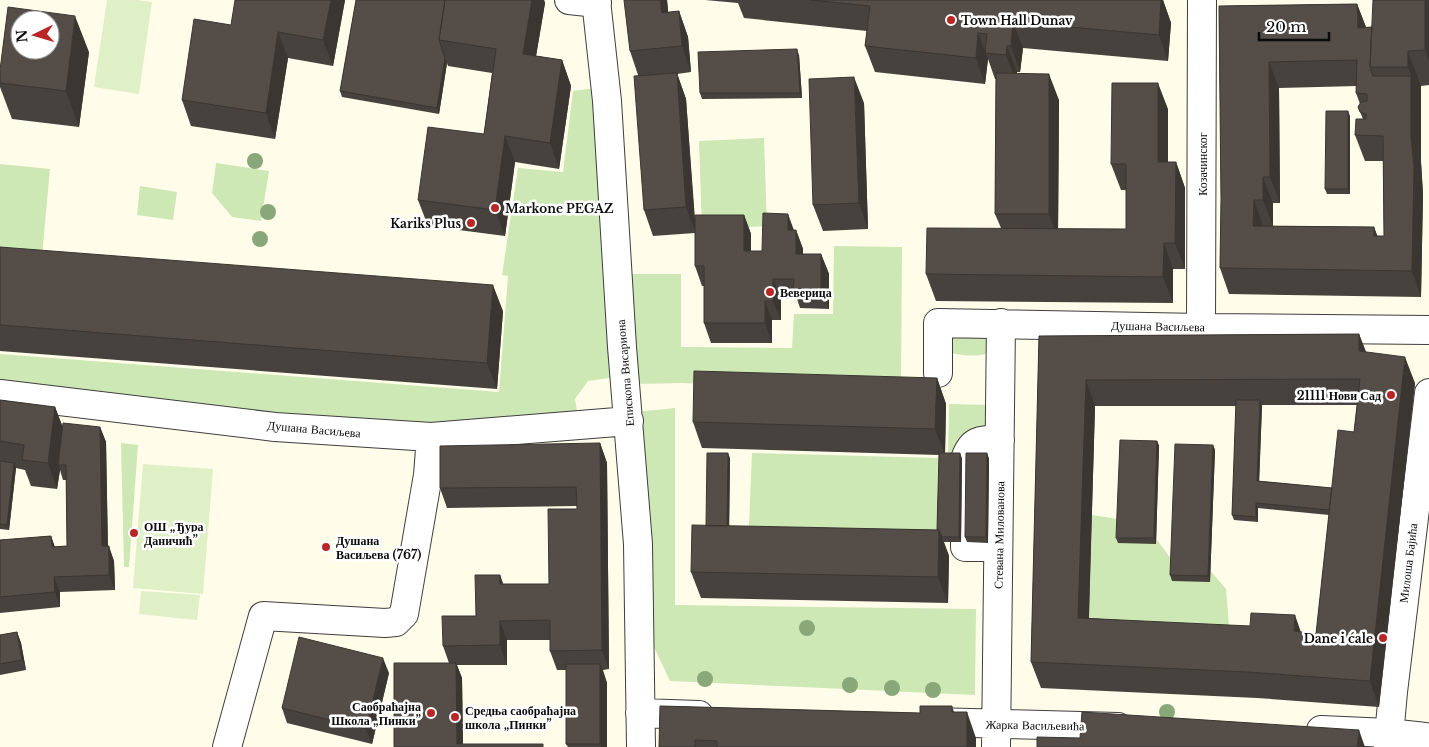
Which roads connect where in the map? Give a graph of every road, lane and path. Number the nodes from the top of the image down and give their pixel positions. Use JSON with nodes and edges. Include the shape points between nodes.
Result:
{"nodes":[{"id":1,"x":569,"y":0,"type":"edge"},
{"id":2,"x":1202,"y":0,"type":"edge"},
{"id":3,"x":596,"y":2,"type":"edge"},
{"id":4,"x":1002,"y":323,"type":"junction"},
{"id":5,"x":1201,"y":328,"type":"junction"},
{"id":6,"x":1429,"y":330,"type":"edge"},
{"id":7,"x":938,"y":373,"type":"dead end"},
{"id":8,"x":1429,"y":393,"type":"edge"},
{"id":9,"x":0,"y":394,"type":"edge"},
{"id":10,"x":629,"y":421,"type":"junction"},
{"id":11,"x":431,"y":437,"type":"junction"},
{"id":12,"x":1000,"y":440,"type":"junction"},
{"id":13,"x":998,"y":547,"type":"junction"},
{"id":14,"x":640,"y":713,"type":"junction"},
{"id":15,"x":720,"y":716,"type":"edge"},
{"id":16,"x":908,"y":722,"type":"edge"},
{"id":17,"x":1146,"y":728,"type":"edge"},
{"id":18,"x":1293,"y":730,"type":"edge"},
{"id":19,"x":996,"y":736,"type":"edge"},
{"id":20,"x":1389,"y":740,"type":"edge"},
{"id":21,"x":1429,"y":740,"type":"edge"},
{"id":22,"x":227,"y":747,"type":"edge"},
{"id":23,"x":640,"y":747,"type":"edge"}],
"edges":[{"from":1,"to":3,"type":"street"},
{"from":2,"to":5,"type":"street","name":"Козачинског"},
{"from":3,"to":10,"type":"street","name":"Епископа Висариона","via":[[607,101]]},
{"from":4,"to":5,"type":"street","name":"Душана Васиљева"},
{"from":4,"to":7,"type":"street","name":"Душана Васиљева","via":[[938,322]]},
{"from":4,"to":12,"type":"street","name":"Стевана Милованова"},
{"from":5,"to":6,"type":"street","name":"Душана Васиљева"},
{"from":8,"to":20,"type":"street","name":"Милоша Бајића"},
{"from":9,"to":11,"type":"street","name":"Душана Васиљева","via":[[275,426]]},
{"from":10,"to":11,"type":"street","name":"Душана Васиљева"},
{"from":10,"to":14,"type":"street","name":"Епископа Висариона","via":[[638,544]]},
{"from":11,"to":22,"type":"street","via":[[425,494],[404,614],[396,622],[385,623],[263,616]]},
{"from":12,"to":13,"type":"street","name":"Стевана Милованова"},
{"from":12,"to":13,"type":"street","via":[[975,443],[965,459],[965,547]]},
{"from":13,"to":19,"type":"street","name":"Стевана Милованова"},
{"from":14,"to":15,"type":"street"},
{"from":14,"to":23,"type":"street","name":"Епископа Висариона"},
{"from":16,"to":19,"type":"street","name":"Жарка Васиљевића"},
{"from":17,"to":19,"type":"street","name":"Жарка Васиљевића"},
{"from":18,"to":20,"type":"street"},
{"from":20,"to":21,"type":"street","via":[[1425,737]]}]}
